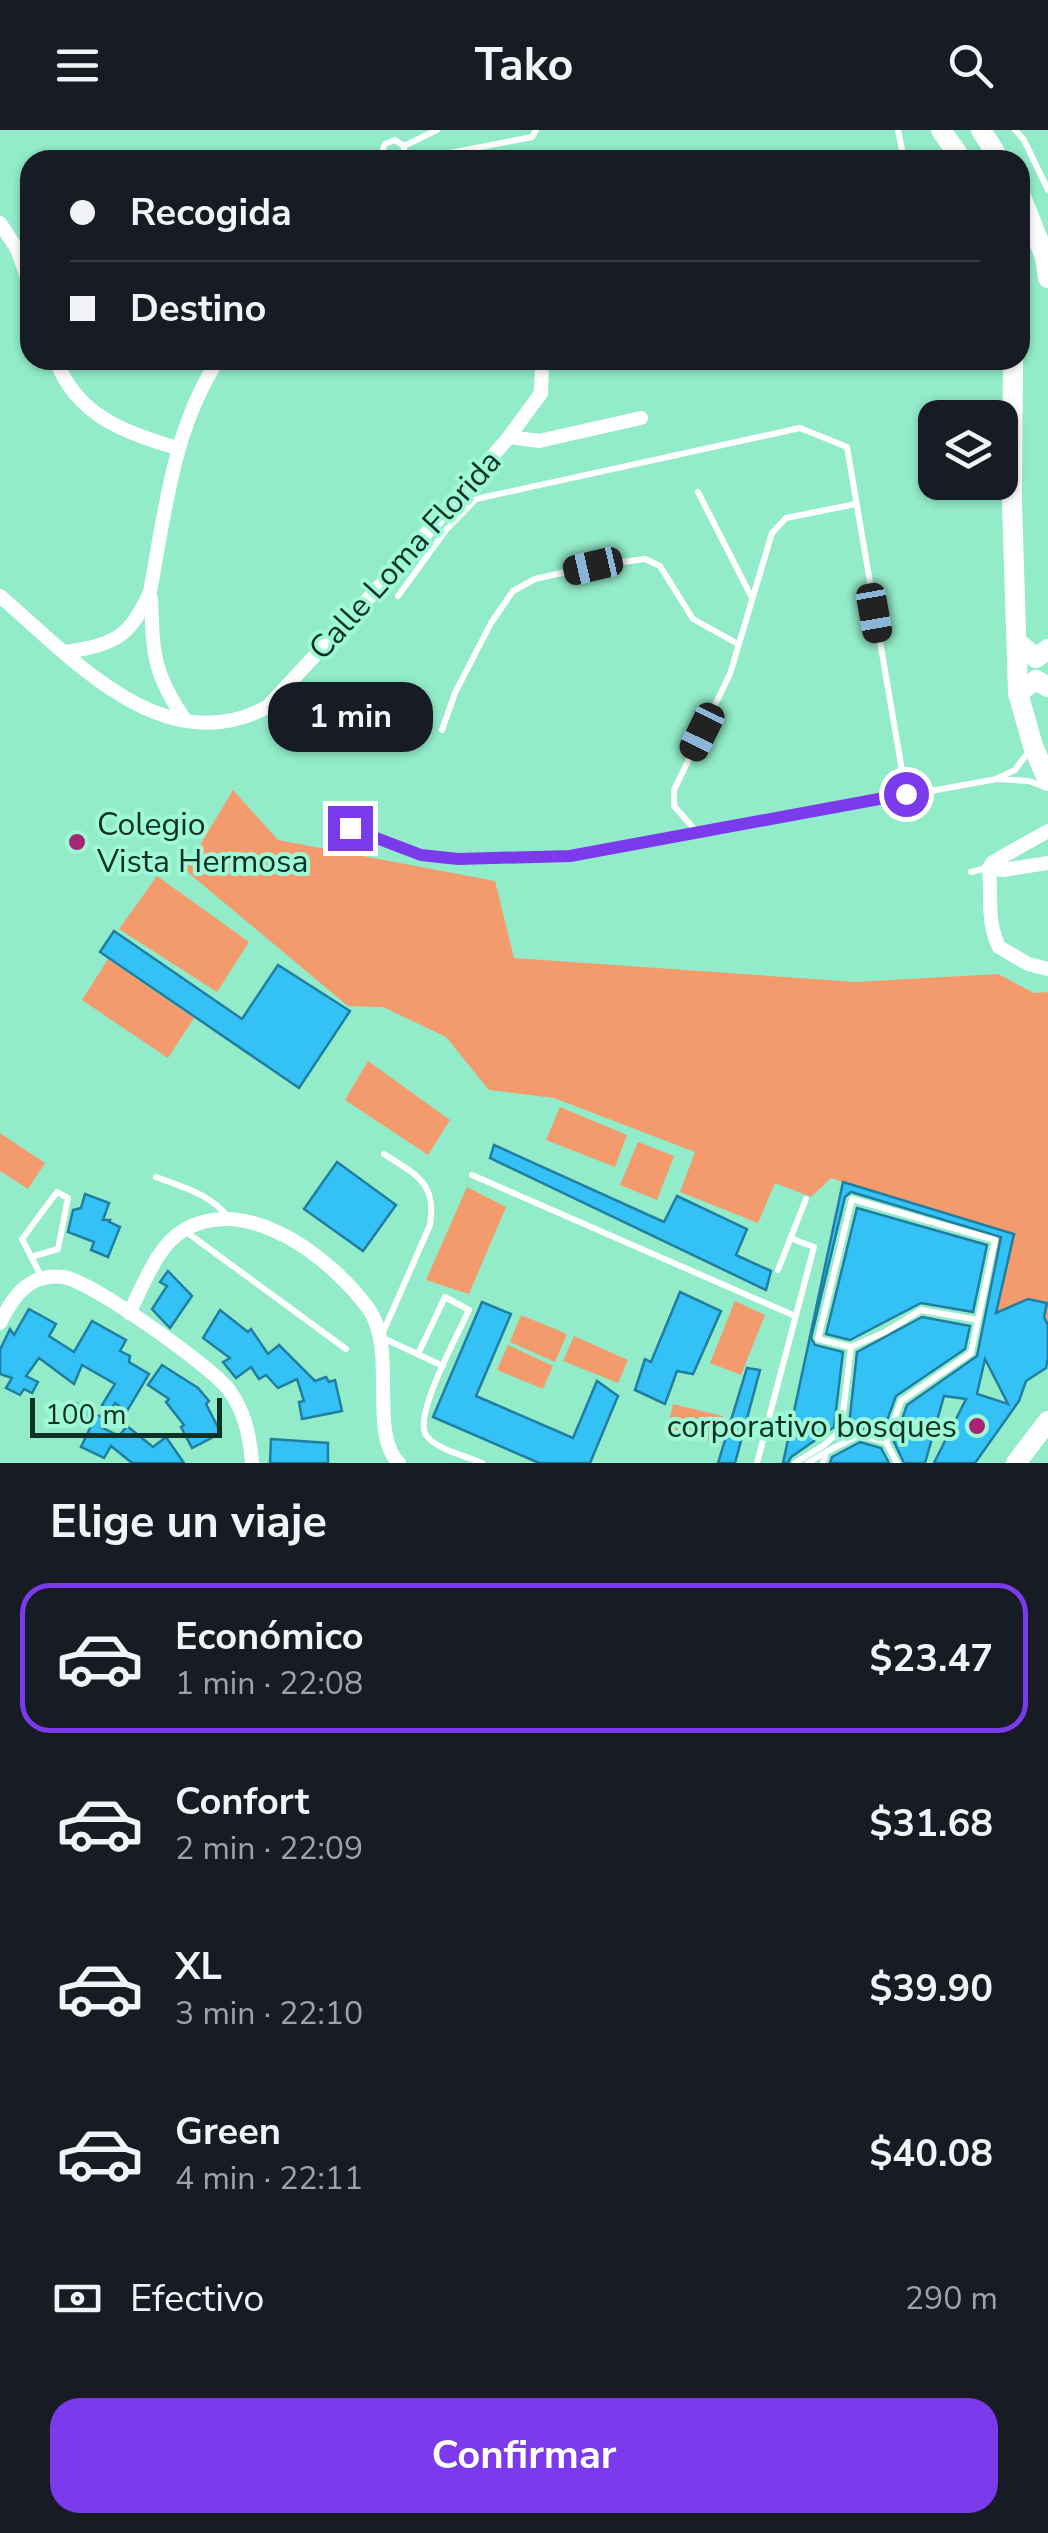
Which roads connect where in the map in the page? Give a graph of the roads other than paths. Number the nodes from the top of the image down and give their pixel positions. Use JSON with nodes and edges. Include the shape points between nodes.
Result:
{"nodes":[{"id":1,"x":437,"y":130,"type":"edge"},
{"id":2,"x":536,"y":130,"type":"edge"},
{"id":3,"x":404,"y":146,"type":"junction"},
{"id":4,"x":383,"y":150,"type":"edge"},
{"id":5,"x":404,"y":150,"type":"edge"},
{"id":6,"x":465,"y":150,"type":"edge"},
{"id":7,"x":1030,"y":152,"type":"edge"},
{"id":8,"x":1048,"y":190,"type":"edge"},
{"id":9,"x":1030,"y":219,"type":"edge"},
{"id":10,"x":0,"y":223,"type":"edge"},
{"id":11,"x":20,"y":257,"type":"edge"},
{"id":12,"x":1048,"y":278,"type":"edge"},
{"id":13,"x":59,"y":370,"type":"edge"},
{"id":14,"x":212,"y":370,"type":"edge"},
{"id":15,"x":542,"y":370,"type":"edge"},
{"id":16,"x":1013,"y":370,"type":"edge"},
{"id":17,"x":641,"y":418,"type":"dead end"},
{"id":18,"x":509,"y":437,"type":"junction"},
{"id":19,"x":177,"y":448,"type":"junction"},
{"id":20,"x":698,"y":492,"type":"dead end"},
{"id":21,"x":856,"y":504,"type":"junction"},
{"id":22,"x":150,"y":592,"type":"junction"},
{"id":23,"x":0,"y":596,"type":"edge"},
{"id":24,"x":398,"y":596,"type":"dead end"},
{"id":25,"x":752,"y":596,"type":"junction"},
{"id":26,"x":1016,"y":642,"type":"junction"},
{"id":27,"x":738,"y":644,"type":"junction"},
{"id":28,"x":1048,"y":649,"type":"edge"},
{"id":29,"x":66,"y":652,"type":"junction"},
{"id":30,"x":1048,"y":687,"type":"edge"},
{"id":31,"x":1018,"y":693,"type":"junction"},
{"id":32,"x":185,"y":720,"type":"junction"},
{"id":33,"x":442,"y":730,"type":"dead end"},
{"id":34,"x":1033,"y":746,"type":"junction"},
{"id":35,"x":997,"y":778,"type":"junction"},
{"id":36,"x":1048,"y":784,"type":"edge"},
{"id":37,"x":906,"y":794,"type":"junction"},
{"id":38,"x":350,"y":828,"type":"dead end"},
{"id":39,"x":696,"y":831,"type":"junction"},
{"id":40,"x":1048,"y":831,"type":"edge"},
{"id":41,"x":1048,"y":862,"type":"edge"},
{"id":42,"x":989,"y":868,"type":"junction"},
{"id":43,"x":1018,"y":868,"type":"junction"},
{"id":44,"x":971,"y":872,"type":"dead end"},
{"id":45,"x":992,"y":896,"type":"junction"},
{"id":46,"x":1048,"y":969,"type":"edge"},
{"id":47,"x":384,"y":1154,"type":"dead end"},
{"id":48,"x":472,"y":1176,"type":"dead end"},
{"id":49,"x":156,"y":1177,"type":"dead end"},
{"id":50,"x":806,"y":1200,"type":"dead end"},
{"id":51,"x":230,"y":1219,"type":"junction"},
{"id":52,"x":184,"y":1230,"type":"junction"},
{"id":53,"x":790,"y":1238,"type":"junction"},
{"id":54,"x":31,"y":1257,"type":"junction"},
{"id":55,"x":778,"y":1270,"type":"dead end"},
{"id":56,"x":42,"y":1278,"type":"junction"},
{"id":57,"x":129,"y":1313,"type":"junction"},
{"id":58,"x":795,"y":1316,"type":"junction"},
{"id":59,"x":978,"y":1320,"type":"junction"},
{"id":60,"x":0,"y":1323,"type":"edge"},
{"id":61,"x":381,"y":1337,"type":"junction"},
{"id":62,"x":852,"y":1347,"type":"junction"},
{"id":63,"x":346,"y":1348,"type":"dead end"},
{"id":64,"x":418,"y":1354,"type":"junction"},
{"id":65,"x":443,"y":1366,"type":"junction"},
{"id":66,"x":779,"y":1395,"type":"dead end"},
{"id":67,"x":1048,"y":1421,"type":"edge"},
{"id":68,"x":841,"y":1430,"type":"junction"},
{"id":69,"x":859,"y":1434,"type":"junction"},
{"id":70,"x":886,"y":1442,"type":"junction"},
{"id":71,"x":826,"y":1452,"type":"junction"},
{"id":72,"x":252,"y":1463,"type":"edge"},
{"id":73,"x":399,"y":1463,"type":"edge"},
{"id":74,"x":482,"y":1463,"type":"edge"},
{"id":75,"x":759,"y":1463,"type":"edge"},
{"id":76,"x":795,"y":1463,"type":"edge"},
{"id":77,"x":808,"y":1463,"type":"edge"},
{"id":78,"x":822,"y":1463,"type":"edge"},
{"id":79,"x":897,"y":1463,"type":"edge"},
{"id":80,"x":1016,"y":1463,"type":"edge"}],
"edges":[{"from":1,"to":3,"type":"lane"},
{"from":2,"to":6,"type":"lane","via":[[532,137]]},
{"from":3,"to":4,"type":"lane","via":[[395,140]]},
{"from":3,"to":5,"type":"lane"},
{"from":7,"to":8,"type":"lane"},
{"from":9,"to":12,"type":"main road"},
{"from":10,"to":11,"type":"street"},
{"from":13,"to":19,"type":"street","via":[[80,401],[108,421]]},
{"from":14,"to":19,"type":"street"},
{"from":15,"to":18,"type":"street","name":"Calle Loma Florida","via":[[542,392]]},
{"from":16,"to":26,"type":"main road"},
{"from":17,"to":18,"type":"street","via":[[539,441]]},
{"from":18,"to":32,"type":"street","name":"Calle Loma Florida","via":[[267,707],[244,720]]},
{"from":19,"to":22,"type":"street"},
{"from":20,"to":25,"type":"lane"},
{"from":21,"to":24,"type":"lane","via":[[847,447],[800,428],[476,500]]},
{"from":21,"to":25,"type":"lane","via":[[778,523]]},
{"from":21,"to":37,"type":"lane"},
{"from":22,"to":29,"type":"street","via":[[130,629],[116,640]]},
{"from":22,"to":32,"type":"street","via":[[153,652],[163,688]]},
{"from":23,"to":29,"type":"street","name":"Calle Loma Florida"},
{"from":25,"to":27,"type":"lane"},
{"from":26,"to":28,"type":"main road","via":[[1036,658]]},
{"from":26,"to":31,"type":"main road"},
{"from":27,"to":33,"type":"lane","via":[[692,619],[660,566],[645,559],[535,579],[514,591],[491,624]]},
{"from":27,"to":39,"type":"lane","via":[[674,790],[674,806]]},
{"from":29,"to":32,"type":"street","name":"Calle Loma Florida","via":[[109,689]]},
{"from":30,"to":31,"type":"main road","via":[[1036,680]]},
{"from":31,"to":34,"type":"main road"},
{"from":34,"to":35,"type":"lane","via":[[1014,770]]},
{"from":34,"to":36,"type":"main road"},
{"from":35,"to":36,"type":"lane"},
{"from":35,"to":37,"type":"lane"},
{"from":37,"to":39,"type":"lane"},
{"from":38,"to":39,"type":"lane","via":[[421,855],[458,859],[570,856]]},
{"from":40,"to":42,"type":"street","via":[[998,856]]},
{"from":41,"to":43,"type":"street"},
{"from":42,"to":43,"type":"street"},
{"from":42,"to":44,"type":"lane"},
{"from":42,"to":45,"type":"street"},
{"from":43,"to":45,"type":"street"},
{"from":45,"to":46,"type":"street","via":[[988,912],[995,941],[1012,956]]},
{"from":47,"to":61,"type":"lane","via":[[419,1177],[433,1206]]},
{"from":48,"to":58,"type":"lane"},
{"from":49,"to":51,"type":"lane","via":[[204,1195]]},
{"from":50,"to":53,"type":"lane"},
{"from":51,"to":52,"type":"street"},
{"from":51,"to":61,"type":"street","via":[[256,1223],[306,1250],[370,1310]]},
{"from":52,"to":57,"type":"street","via":[[168,1244]]},
{"from":52,"to":63,"type":"lane"},
{"from":53,"to":55,"type":"lane"},
{"from":53,"to":58,"type":"lane","via":[[814,1248]]},
{"from":54,"to":54,"type":"lane","via":[[58,1249],[68,1198],[58,1192],[22,1239]]},
{"from":54,"to":56,"type":"lane"},
{"from":56,"to":57,"type":"street","via":[[77,1281]]},
{"from":56,"to":60,"type":"street","via":[[12,1297]]},
{"from":57,"to":72,"type":"street","via":[[230,1390],[249,1431]]},
{"from":58,"to":75,"type":"lane"},
{"from":59,"to":62,"type":"lane","via":[[921,1310]]},
{"from":59,"to":62,"type":"lane","via":[[995,1240],[852,1199],[818,1339]]},
{"from":59,"to":70,"type":"lane","via":[[971,1353],[901,1401]]},
{"from":61,"to":64,"type":"lane"},
{"from":61,"to":73,"type":"street","via":[[386,1437]]},
{"from":62,"to":68,"type":"lane"},
{"from":64,"to":65,"type":"lane"},
{"from":64,"to":65,"type":"lane","via":[[445,1297],[469,1310]]},
{"from":65,"to":74,"type":"lane","via":[[422,1430],[429,1440]]},
{"from":66,"to":75,"type":"lane"},
{"from":67,"to":80,"type":"main road"},
{"from":68,"to":69,"type":"lane"},
{"from":68,"to":76,"type":"lane"},
{"from":69,"to":70,"type":"lane"},
{"from":69,"to":71,"type":"lane"},
{"from":70,"to":79,"type":"lane"},
{"from":71,"to":77,"type":"lane"},
{"from":71,"to":78,"type":"lane"}]}
